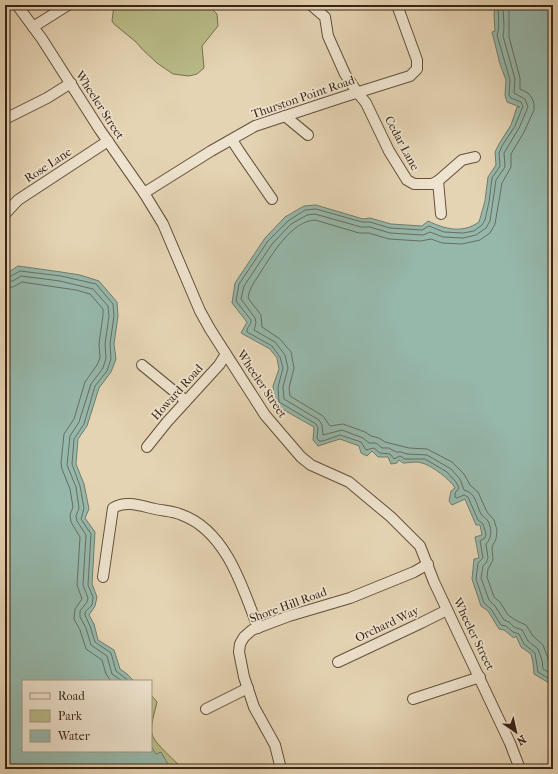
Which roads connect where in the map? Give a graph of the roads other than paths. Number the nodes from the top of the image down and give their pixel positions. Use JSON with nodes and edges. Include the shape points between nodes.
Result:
{"nodes":[{"id":1,"x":17,"y":5,"type":"edge"},
{"id":2,"x":68,"y":5,"type":"edge"},
{"id":3,"x":311,"y":5,"type":"edge"},
{"id":4,"x":397,"y":5,"type":"edge"},
{"id":5,"x":33,"y":27,"type":"junction"},
{"id":6,"x":70,"y":83,"type":"junction"},
{"id":7,"x":357,"y":92,"type":"junction"},
{"id":8,"x":286,"y":116,"type":"junction"},
{"id":9,"x":5,"y":120,"type":"edge"},
{"id":10,"x":308,"y":135,"type":"dead end"},
{"id":11,"x":232,"y":140,"type":"junction"},
{"id":12,"x":108,"y":141,"type":"junction"},
{"id":13,"x":475,"y":157,"type":"dead end"},
{"id":14,"x":438,"y":181,"type":"junction"},
{"id":15,"x":144,"y":193,"type":"junction"},
{"id":16,"x":272,"y":198,"type":"dead end"},
{"id":17,"x":5,"y":214,"type":"edge"},
{"id":18,"x":441,"y":214,"type":"dead end"},
{"id":19,"x":226,"y":354,"type":"junction"},
{"id":20,"x":142,"y":365,"type":"dead end"},
{"id":21,"x":186,"y":401,"type":"junction"},
{"id":22,"x":147,"y":447,"type":"dead end"},
{"id":23,"x":428,"y":564,"type":"junction"},
{"id":24,"x":103,"y":577,"type":"dead end"},
{"id":25,"x":447,"y":610,"type":"junction"},
{"id":26,"x":258,"y":628,"type":"junction"},
{"id":27,"x":338,"y":662,"type":"dead end"},
{"id":28,"x":480,"y":677,"type":"junction"},
{"id":29,"x":248,"y":688,"type":"junction"},
{"id":30,"x":413,"y":700,"type":"dead end"},
{"id":31,"x":206,"y":709,"type":"dead end"},
{"id":32,"x":281,"y":769,"type":"edge"},
{"id":33,"x":520,"y":769,"type":"edge"}],
"edges":[{"from":1,"to":5,"type":"street","name":"Wheeler Street"},
{"from":2,"to":5,"type":"street"},
{"from":3,"to":7,"type":"street","name":"Cedar Lane","via":[[324,18],[335,54]]},
{"from":4,"to":7,"type":"street","name":"Thurston Point Road","via":[[417,60],[416,69],[410,76]]},
{"from":5,"to":6,"type":"street","name":"Wheeler Street"},
{"from":6,"to":9,"type":"street"},
{"from":6,"to":12,"type":"street","name":"Wheeler Street"},
{"from":7,"to":8,"type":"street","name":"Thurston Point Road"},
{"from":7,"to":14,"type":"street","name":"Cedar Lane","via":[[366,103],[389,151],[407,180],[414,184],[432,184]]},
{"from":8,"to":10,"type":"street"},
{"from":8,"to":11,"type":"street","name":"Thurston Point Road","via":[[255,126]]},
{"from":11,"to":15,"type":"street","name":"Thurston Point Road"},
{"from":11,"to":16,"type":"street"},
{"from":12,"to":15,"type":"street","name":"Wheeler Street"},
{"from":12,"to":17,"type":"street","name":"Rose Lane","via":[[18,200]]},
{"from":13,"to":14,"type":"street","via":[[462,160]]},
{"from":14,"to":18,"type":"street"},
{"from":15,"to":19,"type":"street","name":"Wheeler Street","via":[[163,224],[200,311]]},
{"from":19,"to":21,"type":"street","name":"Howard Road"},
{"from":19,"to":23,"type":"street","name":"Wheeler Street","via":[[265,415],[301,457],[311,465],[349,482],[364,493],[415,540]]},
{"from":20,"to":21,"type":"street"},
{"from":21,"to":22,"type":"street","name":"Howard Road"},
{"from":23,"to":25,"type":"street","name":"Wheeler Street"},
{"from":23,"to":26,"type":"street","name":"Shore Hill Road","via":[[350,598]]},
{"from":24,"to":26,"type":"street","via":[[113,508],[133,504],[182,515],[208,531],[218,542],[239,580]]},
{"from":25,"to":27,"type":"street","name":"Orchard Way"},
{"from":25,"to":28,"type":"street","name":"Wheeler Street"},
{"from":26,"to":29,"type":"street","name":"Shore Hill Road","via":[[244,637],[240,644],[240,662]]},
{"from":28,"to":30,"type":"street"},
{"from":28,"to":33,"type":"street","name":"Wheeler Street"},
{"from":29,"to":31,"type":"street"},
{"from":29,"to":32,"type":"street","name":"Shore Hill Road","via":[[254,707],[275,745]]}]}
